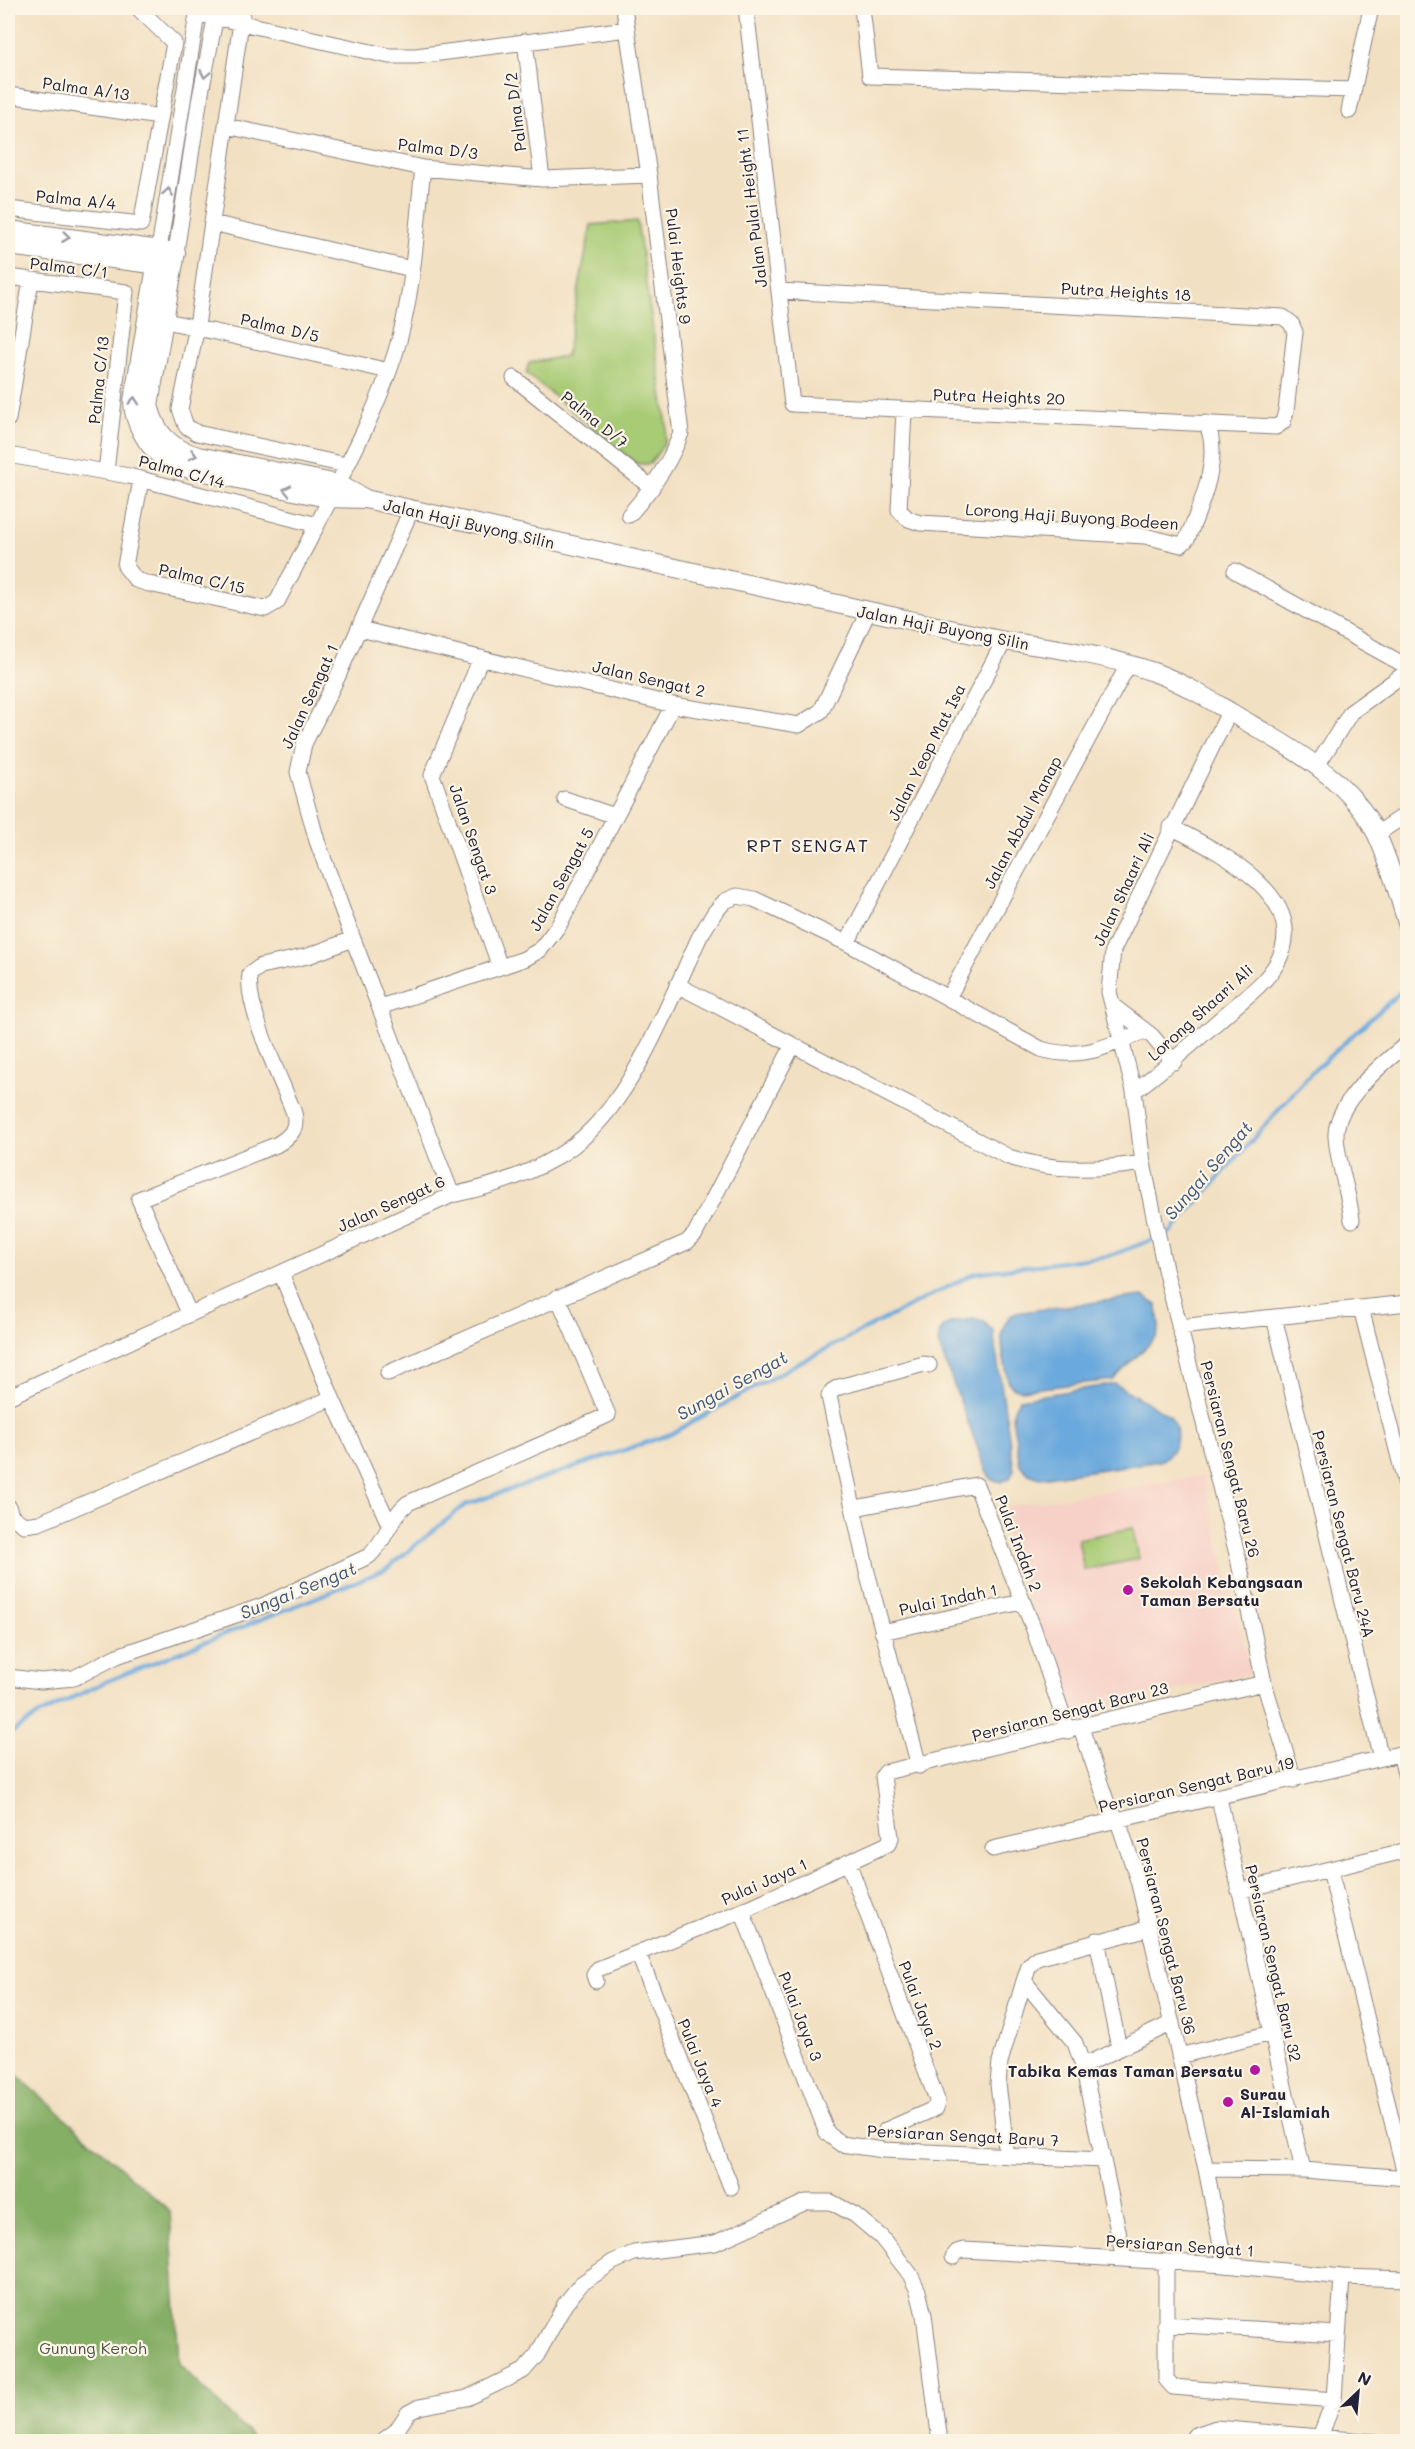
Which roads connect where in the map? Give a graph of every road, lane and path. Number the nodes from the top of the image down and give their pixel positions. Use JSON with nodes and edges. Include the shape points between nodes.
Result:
{"nodes":[{"id":1,"x":138,"y":8,"type":"edge"},
{"id":2,"x":624,"y":8,"type":"edge"},
{"id":3,"x":746,"y":8,"type":"edge"},
{"id":4,"x":862,"y":8,"type":"edge"},
{"id":5,"x":1371,"y":8,"type":"edge"},
{"id":6,"x":198,"y":10,"type":"edge"},
{"id":7,"x":217,"y":12,"type":"edge"},
{"id":8,"x":242,"y":15,"type":"edge"},
{"id":9,"x":627,"y":29,"type":"junction"},
{"id":10,"x":525,"y":41,"type":"junction"},
{"id":11,"x":1353,"y":90,"type":"junction"},
{"id":12,"x":8,"y":95,"type":"edge"},
{"id":13,"x":1349,"y":111,"type":"dead end"},
{"id":14,"x":160,"y":117,"type":"junction"},
{"id":15,"x":226,"y":126,"type":"junction"},
{"id":16,"x":423,"y":168,"type":"junction"},
{"id":17,"x":649,"y":175,"type":"junction"},
{"id":18,"x":542,"y":179,"type":"junction"},
{"id":19,"x":8,"y":209,"type":"edge"},
{"id":20,"x":212,"y":224,"type":"junction"},
{"id":21,"x":8,"y":230,"type":"edge"},
{"id":22,"x":8,"y":246,"type":"edge"},
{"id":23,"x":166,"y":258,"type":"junction"},
{"id":24,"x":412,"y":268,"type":"junction"},
{"id":25,"x":8,"y":277,"type":"edge"},
{"id":26,"x":31,"y":280,"type":"junction"},
{"id":27,"x":779,"y":291,"type":"junction"},
{"id":28,"x":126,"y":292,"type":"joint"},
{"id":29,"x":162,"y":320,"type":"junction"},
{"id":30,"x":197,"y":326,"type":"junction"},
{"id":31,"x":388,"y":371,"type":"junction"},
{"id":32,"x":514,"y":378,"type":"dead end"},
{"id":33,"x":792,"y":404,"type":"joint"},
{"id":34,"x":904,"y":411,"type":"junction"},
{"id":35,"x":8,"y":419,"type":"edge"},
{"id":36,"x":1206,"y":423,"type":"junction"},
{"id":37,"x":8,"y":455,"type":"edge"},
{"id":38,"x":346,"y":465,"type":"junction"},
{"id":39,"x":106,"y":472,"type":"junction"},
{"id":40,"x":141,"y":480,"type":"junction"},
{"id":41,"x":652,"y":488,"type":"junction"},
{"id":42,"x":334,"y":491,"type":"junction"},
{"id":43,"x":411,"y":510,"type":"junction"},
{"id":44,"x":629,"y":515,"type":"dead end"},
{"id":45,"x":317,"y":525,"type":"junction"},
{"id":46,"x":1235,"y":571,"type":"dead end"},
{"id":47,"x":868,"y":612,"type":"junction"},
{"id":48,"x":360,"y":628,"type":"junction"},
{"id":49,"x":1004,"y":641,"type":"junction"},
{"id":50,"x":482,"y":658,"type":"junction"},
{"id":51,"x":1128,"y":665,"type":"junction"},
{"id":52,"x":1407,"y":667,"type":"edge"},
{"id":53,"x":1407,"y":671,"type":"edge"},
{"id":54,"x":673,"y":705,"type":"junction"},
{"id":55,"x":1229,"y":712,"type":"junction"},
{"id":56,"x":1318,"y":764,"type":"junction"},
{"id":57,"x":565,"y":799,"type":"dead end"},
{"id":58,"x":1407,"y":813,"type":"edge"},
{"id":59,"x":615,"y":816,"type":"junction"},
{"id":60,"x":1171,"y":827,"type":"junction"},
{"id":61,"x":1377,"y":834,"type":"junction"},
{"id":62,"x":1407,"y":926,"type":"edge"},
{"id":63,"x":352,"y":939,"type":"junction"},
{"id":64,"x":847,"y":943,"type":"junction"},
{"id":65,"x":500,"y":967,"type":"junction"},
{"id":66,"x":676,"y":985,"type":"junction"},
{"id":67,"x":948,"y":998,"type":"junction"},
{"id":68,"x":1113,"y":1006,"type":"junction"},
{"id":69,"x":380,"y":1007,"type":"junction"},
{"id":70,"x":1144,"y":1031,"type":"junction"},
{"id":71,"x":1120,"y":1042,"type":"junction"},
{"id":72,"x":1407,"y":1043,"type":"edge"},
{"id":73,"x":792,"y":1047,"type":"junction"},
{"id":74,"x":1174,"y":1062,"type":"junction"},
{"id":75,"x":1134,"y":1091,"type":"junction"},
{"id":76,"x":1143,"y":1163,"type":"junction"},
{"id":77,"x":452,"y":1195,"type":"junction"},
{"id":78,"x":1352,"y":1220,"type":"dead end"},
{"id":79,"x":281,"y":1273,"type":"junction"},
{"id":80,"x":558,"y":1297,"type":"junction"},
{"id":81,"x":1407,"y":1303,"type":"edge"},
{"id":82,"x":1361,"y":1308,"type":"junction"},
{"id":83,"x":189,"y":1313,"type":"junction"},
{"id":84,"x":1274,"y":1317,"type":"junction"},
{"id":85,"x":1179,"y":1327,"type":"junction"},
{"id":86,"x":929,"y":1365,"type":"dead end"},
{"id":87,"x":388,"y":1373,"type":"dead end"},
{"id":88,"x":8,"y":1397,"type":"edge"},
{"id":89,"x":332,"y":1398,"type":"junction"},
{"id":90,"x":1407,"y":1493,"type":"edge"},
{"id":91,"x":8,"y":1506,"type":"edge"},
{"id":92,"x":855,"y":1508,"type":"junction"},
{"id":93,"x":389,"y":1524,"type":"junction"},
{"id":94,"x":1022,"y":1602,"type":"junction"},
{"id":95,"x":882,"y":1632,"type":"junction"},
{"id":96,"x":8,"y":1677,"type":"edge"},
{"id":97,"x":1264,"y":1683,"type":"junction"},
{"id":98,"x":1075,"y":1729,"type":"junction"},
{"id":99,"x":1404,"y":1753,"type":"edge"},
{"id":100,"x":1381,"y":1758,"type":"junction"},
{"id":101,"x":919,"y":1766,"type":"junction"},
{"id":102,"x":884,"y":1773,"type":"joint"},
{"id":103,"x":1294,"y":1780,"type":"junction"},
{"id":104,"x":1407,"y":1785,"type":"edge"},
{"id":105,"x":1219,"y":1798,"type":"junction"},
{"id":106,"x":1118,"y":1821,"type":"junction"},
{"id":107,"x":993,"y":1849,"type":"dead end"},
{"id":108,"x":1407,"y":1850,"type":"edge"},
{"id":109,"x":848,"y":1862,"type":"junction"},
{"id":110,"x":1330,"y":1870,"type":"junction"},
{"id":111,"x":1239,"y":1891,"type":"junction"},
{"id":112,"x":742,"y":1911,"type":"junction"},
{"id":113,"x":1149,"y":1928,"type":"junction"},
{"id":114,"x":1097,"y":1940,"type":"junction"},
{"id":115,"x":638,"y":1953,"type":"junction"},
{"id":116,"x":596,"y":1981,"type":"dead end"},
{"id":117,"x":1024,"y":1981,"type":"junction"},
{"id":118,"x":1172,"y":2023,"type":"junction"},
{"id":119,"x":1272,"y":2033,"type":"junction"},
{"id":120,"x":1119,"y":2048,"type":"junction"},
{"id":121,"x":1179,"y":2056,"type":"junction"},
{"id":122,"x":1083,"y":2066,"type":"junction"},
{"id":123,"x":886,"y":2130,"type":"dead end"},
{"id":124,"x":826,"y":2133,"type":"joint"},
{"id":125,"x":1007,"y":2156,"type":"junction"},
{"id":126,"x":1102,"y":2160,"type":"junction"},
{"id":127,"x":1206,"y":2169,"type":"junction"},
{"id":128,"x":1303,"y":2170,"type":"junction"},
{"id":129,"x":1407,"y":2178,"type":"edge"},
{"id":130,"x":730,"y":2187,"type":"dead end"},
{"id":131,"x":953,"y":2257,"type":"dead end"},
{"id":132,"x":1124,"y":2259,"type":"junction"},
{"id":133,"x":1166,"y":2262,"type":"junction"},
{"id":134,"x":1225,"y":2265,"type":"junction"},
{"id":135,"x":1342,"y":2277,"type":"junction"},
{"id":136,"x":1407,"y":2279,"type":"edge"},
{"id":137,"x":1165,"y":2324,"type":"junction"},
{"id":138,"x":1338,"y":2334,"type":"junction"},
{"id":139,"x":1334,"y":2400,"type":"junction"},
{"id":140,"x":1192,"y":2438,"type":"edge"},
{"id":141,"x":1318,"y":2439,"type":"edge"},
{"id":142,"x":381,"y":2442,"type":"edge"},
{"id":143,"x":940,"y":2442,"type":"edge"},
{"id":144,"x":1375,"y":2442,"type":"edge"}],
"edges":[{"from":1,"to":14,"type":"street","via":[[174,43]]},
{"from":2,"to":9,"type":"street","name":"Pulai Heights 9"},
{"from":3,"to":27,"type":"street","name":"Jalan Pulai Height 11"},
{"from":4,"to":11,"type":"street","via":[[870,76]]},
{"from":5,"to":11,"type":"street"},
{"from":6,"to":7,"type":"street"},
{"from":23,"to":6,"type":"street","one_way":true},
{"from":7,"to":8,"type":"street"},
{"from":7,"to":23,"type":"street","one_way":true},
{"from":8,"to":10,"type":"street","via":[[389,56]]},
{"from":8,"to":15,"type":"street"},
{"from":9,"to":10,"type":"street"},
{"from":9,"to":17,"type":"street","name":"Pulai Heights 9"},
{"from":10,"to":18,"type":"street","name":"Palma D/2"},
{"from":11,"to":13,"type":"street"},
{"from":12,"to":14,"type":"street","name":"Palma A/13"},
{"from":14,"to":19,"type":"street","name":"Palma A/4","via":[[141,224]]},
{"from":15,"to":16,"type":"street","name":"Palma D/3"},
{"from":15,"to":20,"type":"street"},
{"from":16,"to":18,"type":"street","name":"Palma D/3"},
{"from":16,"to":24,"type":"street"},
{"from":17,"to":18,"type":"street","name":"Palma D/3"},
{"from":17,"to":41,"type":"street","name":"Pulai Heights 9","via":[[681,433]]},
{"from":20,"to":24,"type":"street"},
{"from":20,"to":30,"type":"street"},
{"from":21,"to":23,"type":"street","one_way":true},
{"from":22,"to":23,"type":"street"},
{"from":23,"to":29,"type":"street"},
{"from":42,"to":23,"type":"street","one_way":true,"via":[[186,468],[165,460],[154,449],[133,414],[133,401]]},
{"from":24,"to":31,"type":"street","via":[[396,352]]},
{"from":25,"to":26,"type":"street","name":"Palma C/1"},
{"from":26,"to":28,"type":"street","name":"Palma C/1"},
{"from":26,"to":35,"type":"street"},
{"from":27,"to":33,"type":"street","name":"Jalan Pulai Height 11"},
{"from":27,"to":36,"type":"street","name":"Putra Heights 18","via":[[1283,317],[1291,323],[1295,332],[1282,422],[1276,427]]},
{"from":28,"to":39,"type":"street","name":"Palma C/13"},
{"from":29,"to":30,"type":"street","name":"Palma D/5"},
{"from":29,"to":42,"type":"street","one_way":true,"via":[[149,405],[152,418],[168,443],[198,456]]},
{"from":30,"to":31,"type":"street","name":"Palma D/5"},
{"from":30,"to":38,"type":"street","via":[[180,409],[186,426],[197,433]]},
{"from":31,"to":38,"type":"street"},
{"from":32,"to":41,"type":"street","name":"Palma D/7"},
{"from":33,"to":34,"type":"street","name":"Putra Heights 20"},
{"from":34,"to":36,"type":"street","name":"Putra Heights 20"},
{"from":34,"to":36,"type":"street","name":"Lorong Haji Buyong Bodeen","via":[[899,510],[908,519],[920,523],[1145,536],[1181,545],[1187,539],[1208,482],[1211,438]]},
{"from":37,"to":39,"type":"street","name":"Palma C/14"},
{"from":38,"to":42,"type":"street"},
{"from":39,"to":40,"type":"street","name":"Palma C/14"},
{"from":40,"to":45,"type":"street","name":"Palma C/14"},
{"from":40,"to":45,"type":"street","name":"Palma C/15","via":[[125,566],[136,580],[149,584],[265,609],[276,602]]},
{"from":41,"to":44,"type":"street","name":"Pulai Heights 9"},
{"from":42,"to":43,"type":"street","name":"Jalan Haji Buyong Silin"},
{"from":42,"to":45,"type":"street"},
{"from":43,"to":47,"type":"street","name":"Jalan Haji Buyong Silin"},
{"from":43,"to":48,"type":"street","name":"Jalan Sengat 1"},
{"from":46,"to":52,"type":"street"},
{"from":47,"to":49,"type":"street","name":"Jalan Haji Buyong Silin"},
{"from":47,"to":54,"type":"street","name":"Jalan Sengat 2","via":[[822,711],[808,722],[786,725]]},
{"from":48,"to":50,"type":"street","name":"Jalan Sengat 2"},
{"from":48,"to":63,"type":"street","name":"Jalan Sengat 1","via":[[304,744],[298,772]]},
{"from":49,"to":51,"type":"street","name":"Jalan Haji Buyong Silin","via":[[1067,649]]},
{"from":49,"to":64,"type":"street","name":"Jalan Yeop Mat Isa"},
{"from":50,"to":54,"type":"street","name":"Jalan Sengat 2"},
{"from":50,"to":65,"type":"street","name":"Jalan Sengat 3","via":[[432,775]]},
{"from":51,"to":55,"type":"street","name":"Jalan Haji Buyong Silin","via":[[1185,686]]},
{"from":51,"to":67,"type":"street","name":"Jalan Abdul Manap"},
{"from":53,"to":56,"type":"street","via":[[1351,712]]},
{"from":54,"to":59,"type":"street","name":"Jalan Sengat 5"},
{"from":55,"to":56,"type":"street","name":"Jalan Haji Buyong Silin"},
{"from":55,"to":60,"type":"street","name":"Jalan Shaari Ali"},
{"from":56,"to":61,"type":"street","name":"Jalan Haji Buyong Silin"},
{"from":57,"to":59,"type":"street"},
{"from":58,"to":61,"type":"street"},
{"from":59,"to":65,"type":"street","name":"Jalan Sengat 5","via":[[550,938],[540,950]]},
{"from":60,"to":68,"type":"street","name":"Jalan Shaari Ali","via":[[1113,950],[1108,981]]},
{"from":60,"to":74,"type":"street","name":"Lorong Shaari Ali","via":[[1256,878],[1271,895],[1284,933],[1278,962],[1268,975]]},
{"from":61,"to":62,"type":"street","name":"Jalan Haji Buyong Silin"},
{"from":63,"to":69,"type":"street","name":"Jalan Sengat 1"},
{"from":63,"to":83,"type":"street","via":[[308,956],[261,966],[250,974],[262,1031],[294,1113],[294,1131],[276,1145],[140,1199]]},
{"from":64,"to":66,"type":"street","name":"Jalan Sengat 6","via":[[745,896],[737,896],[725,901],[715,912]]},
{"from":64,"to":67,"type":"street"},
{"from":65,"to":69,"type":"street","name":"Jalan Sengat 5"},
{"from":66,"to":73,"type":"street"},
{"from":66,"to":77,"type":"street","name":"Jalan Sengat 6","via":[[623,1090],[590,1131],[552,1158],[519,1174],[486,1188]]},
{"from":67,"to":71,"type":"street","via":[[1031,1045],[1052,1052],[1085,1054]]},
{"from":68,"to":70,"type":"street"},
{"from":68,"to":71,"type":"street","name":"Jalan Shaari Ali"},
{"from":69,"to":77,"type":"street","name":"Jalan Sengat 1"},
{"from":70,"to":71,"type":"street"},
{"from":70,"to":74,"type":"street"},
{"from":71,"to":75,"type":"street","name":"Jalan Shaari Ali"},
{"from":72,"to":78,"type":"street","via":[[1351,1098],[1338,1117],[1336,1136]]},
{"from":73,"to":76,"type":"street","via":[[1009,1157],[1035,1166],[1095,1169]]},
{"from":73,"to":80,"type":"street","via":[[695,1234],[687,1242]]},
{"from":74,"to":75,"type":"street","name":"Lorong Shaari Ali"},
{"from":75,"to":76,"type":"street","name":"Jalan Shaari Ali"},
{"from":76,"to":85,"type":"street","name":"Persiaran Sengat Baru 26"},
{"from":77,"to":79,"type":"street","name":"Jalan Sengat 6"},
{"from":79,"to":83,"type":"street","name":"Jalan Sengat 6"},
{"from":79,"to":89,"type":"street"},
{"from":80,"to":87,"type":"street"},
{"from":80,"to":93,"type":"street","via":[[608,1415],[408,1503]]},
{"from":81,"to":82,"type":"street"},
{"from":82,"to":84,"type":"street"},
{"from":82,"to":90,"type":"street"},
{"from":83,"to":88,"type":"street","name":"Jalan Sengat 6"},
{"from":84,"to":85,"type":"street"},
{"from":84,"to":100,"type":"street","name":"Persiaran Sengat Baru 24A"},
{"from":85,"to":97,"type":"street","name":"Persiaran Sengat Baru 26","via":[[1238,1558]]},
{"from":86,"to":92,"type":"street","via":[[839,1387],[829,1396]]},
{"from":89,"to":91,"type":"street","via":[[39,1523],[24,1525],[11,1516]]},
{"from":89,"to":93,"type":"street"},
{"from":92,"to":94,"type":"street","name":"Pulai Indah 2","via":[[976,1485]]},
{"from":92,"to":95,"type":"street"},
{"from":93,"to":96,"type":"street","via":[[380,1546],[369,1556],[262,1606],[117,1656],[74,1678],[41,1681]]},
{"from":94,"to":95,"type":"street","name":"Pulai Indah 1"},
{"from":94,"to":98,"type":"street","name":"Pulai Indah 2"},
{"from":95,"to":101,"type":"street"},
{"from":97,"to":98,"type":"street","name":"Persiaran Sengat Baru 23"},
{"from":97,"to":103,"type":"street","name":"Persiaran Sengat Baru 26"},
{"from":98,"to":101,"type":"street","name":"Persiaran Sengat Baru 23"},
{"from":98,"to":106,"type":"street","name":"Persiaran Sengat Baru 36"},
{"from":99,"to":100,"type":"street","name":"Persiaran Sengat Baru 19"},
{"from":99,"to":104,"type":"street"},
{"from":100,"to":103,"type":"street","name":"Persiaran Sengat Baru 19"},
{"from":101,"to":102,"type":"street","name":"Persiaran Sengat Baru 23"},
{"from":102,"to":109,"type":"street","name":"Pulai Jaya 1","via":[[890,1841]]},
{"from":103,"to":105,"type":"street","name":"Persiaran Sengat Baru 19"},
{"from":105,"to":106,"type":"street","name":"Persiaran Sengat Baru 19"},
{"from":105,"to":111,"type":"street","name":"Persiaran Sengat Baru 32"},
{"from":106,"to":107,"type":"street","name":"Persiaran Sengat Baru 19"},
{"from":106,"to":113,"type":"street","name":"Persiaran Sengat Baru 36"},
{"from":108,"to":110,"type":"street"},
{"from":109,"to":112,"type":"street","name":"Pulai Jaya 1"},
{"from":109,"to":123,"type":"street","name":"Pulai Jaya 2","via":[[937,2100],[936,2108]]},
{"from":110,"to":111,"type":"street"},
{"from":110,"to":129,"type":"street"},
{"from":111,"to":119,"type":"street","name":"Persiaran Sengat Baru 32"},
{"from":112,"to":115,"type":"street","name":"Pulai Jaya 1"},
{"from":112,"to":124,"type":"street","name":"Pulai Jaya 3"},
{"from":113,"to":114,"type":"street"},
{"from":113,"to":118,"type":"street","name":"Persiaran Sengat Baru 36"},
{"from":114,"to":117,"type":"street","via":[[1037,1958],[1029,1966]]},
{"from":114,"to":120,"type":"street"},
{"from":115,"to":116,"type":"street","name":"Pulai Jaya 1","via":[[598,1970],[594,1975]]},
{"from":115,"to":130,"type":"street","name":"Pulai Jaya 4"},
{"from":117,"to":122,"type":"street","via":[[1075,2043]]},
{"from":117,"to":125,"type":"street","via":[[1000,2062],[998,2084]]},
{"from":118,"to":120,"type":"street"},
{"from":118,"to":121,"type":"street","name":"Persiaran Sengat Baru 36"},
{"from":119,"to":121,"type":"street"},
{"from":119,"to":128,"type":"street","name":"Persiaran Sengat Baru 32"},
{"from":120,"to":122,"type":"street"},
{"from":121,"to":127,"type":"street","name":"Persiaran Sengat Baru 36"},
{"from":122,"to":126,"type":"street"},
{"from":124,"to":125,"type":"street","name":"Persiaran Sengat Baru 7","via":[[841,2144],[883,2150]]},
{"from":125,"to":126,"type":"street","name":"Persiaran Sengat Baru 7"},
{"from":126,"to":132,"type":"street"},
{"from":127,"to":128,"type":"street"},
{"from":127,"to":134,"type":"street","name":"Persiaran Sengat Baru 36"},
{"from":128,"to":129,"type":"street"},
{"from":131,"to":132,"type":"street","name":"Persiaran Sengat 1","via":[[964,2250]]},
{"from":132,"to":133,"type":"street","name":"Persiaran Sengat 1"},
{"from":133,"to":134,"type":"street","name":"Persiaran Sengat 1"},
{"from":133,"to":137,"type":"street"},
{"from":134,"to":135,"type":"street","name":"Persiaran Sengat 1"},
{"from":135,"to":136,"type":"street","name":"Persiaran Sengat 1"},
{"from":135,"to":138,"type":"street"},
{"from":137,"to":138,"type":"street"},
{"from":137,"to":139,"type":"street","via":[[1166,2379],[1173,2386]]},
{"from":138,"to":139,"type":"street"},
{"from":139,"to":141,"type":"street"},
{"from":140,"to":141,"type":"street","via":[[1216,2428]]},
{"from":141,"to":144,"type":"street"},
{"from":142,"to":143,"type":"street","via":[[396,2431],[408,2413],[419,2407],[467,2398],[522,2372],[581,2284],[613,2262],[634,2253],[715,2243],[806,2202],[831,2202],[855,2215],[881,2237],[910,2274],[918,2291]]}]}
